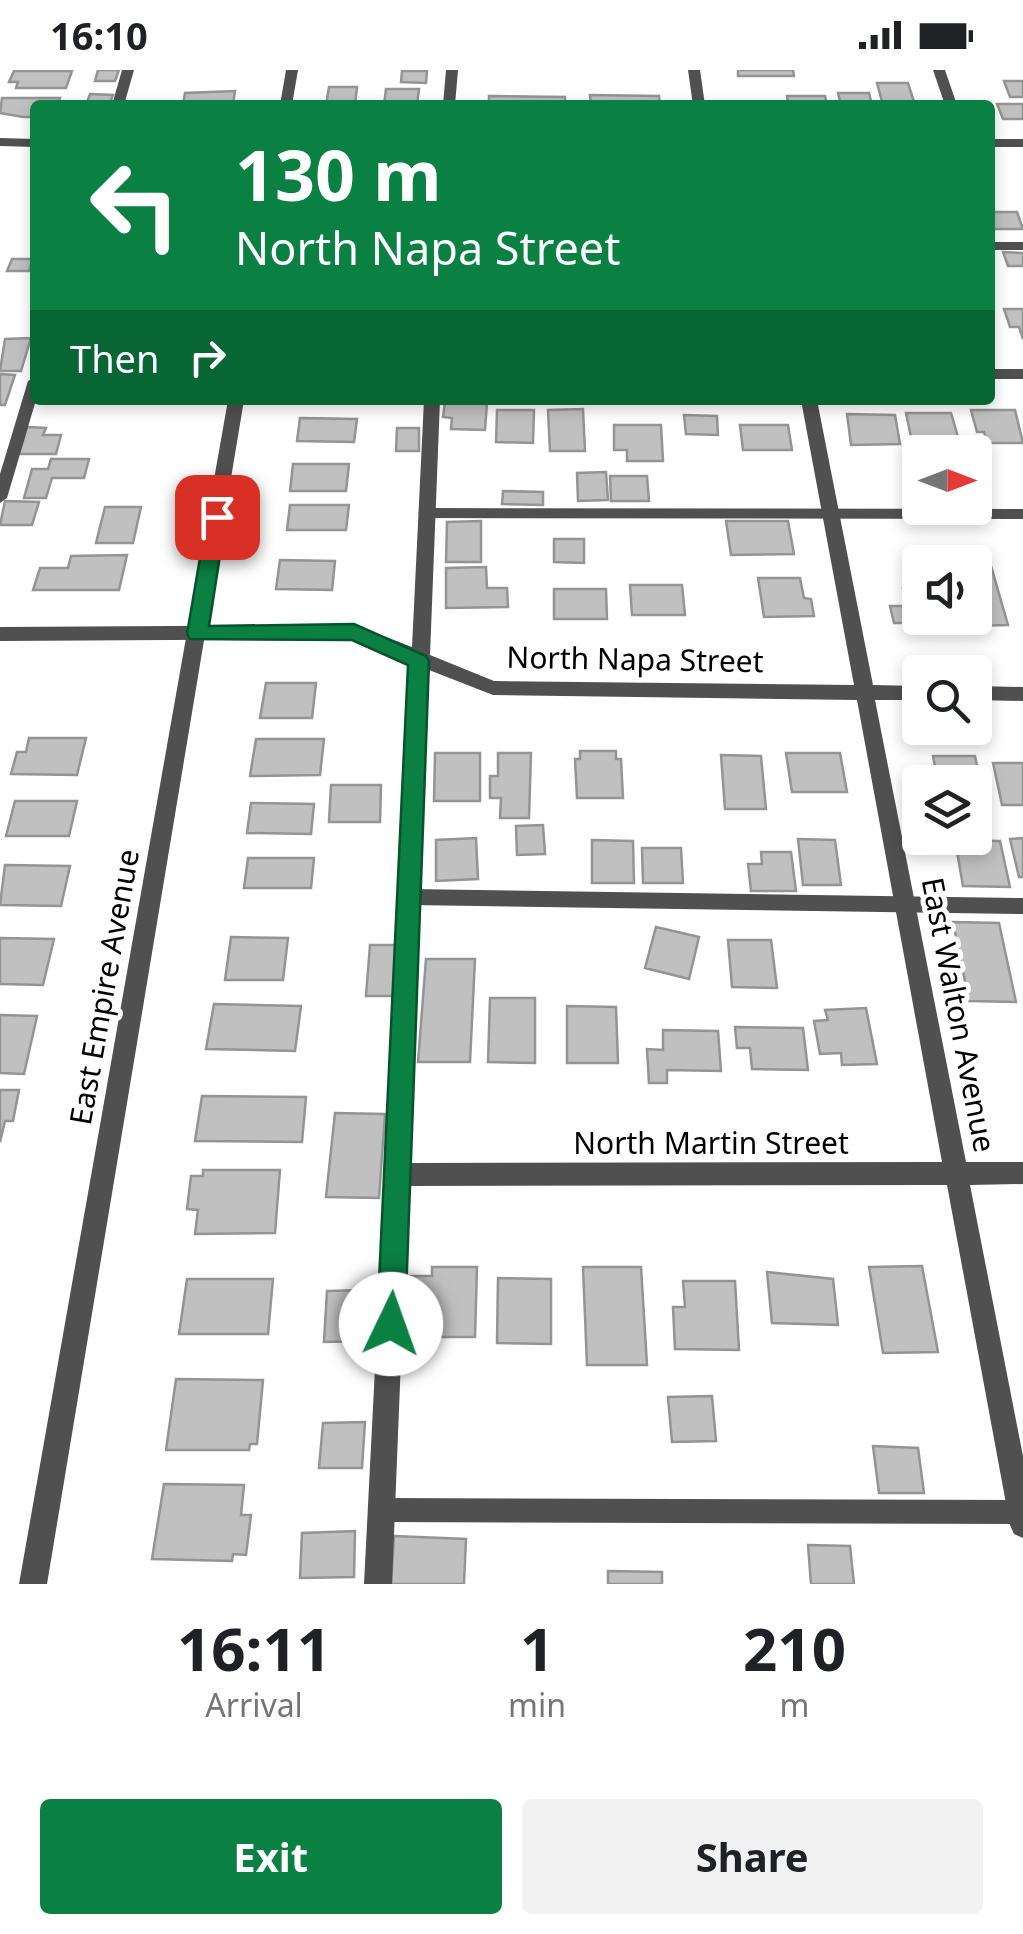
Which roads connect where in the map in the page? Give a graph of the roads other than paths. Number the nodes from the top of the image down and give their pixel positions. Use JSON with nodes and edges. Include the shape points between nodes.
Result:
{"nodes":[{"id":1,"x":128,"y":70,"type":"edge"},
{"id":2,"x":292,"y":70,"type":"edge"},
{"id":3,"x":452,"y":70,"type":"edge"},
{"id":4,"x":694,"y":70,"type":"edge"},
{"id":5,"x":940,"y":70,"type":"edge"},
{"id":6,"x":119,"y":100,"type":"edge"},
{"id":7,"x":287,"y":100,"type":"edge"},
{"id":8,"x":449,"y":100,"type":"edge"},
{"id":9,"x":698,"y":100,"type":"edge"},
{"id":10,"x":949,"y":100,"type":"edge"},
{"id":11,"x":0,"y":142,"type":"edge"},
{"id":12,"x":30,"y":143,"type":"edge"},
{"id":13,"x":995,"y":144,"type":"edge"},
{"id":14,"x":1023,"y":144,"type":"edge"},
{"id":15,"x":995,"y":246,"type":"edge"},
{"id":16,"x":1023,"y":246,"type":"edge"},
{"id":17,"x":995,"y":374,"type":"edge"},
{"id":18,"x":1023,"y":374,"type":"edge"},
{"id":19,"x":30,"y":398,"type":"edge"},
{"id":20,"x":235,"y":405,"type":"edge"},
{"id":21,"x":432,"y":405,"type":"edge"},
{"id":22,"x":810,"y":405,"type":"edge"},
{"id":23,"x":0,"y":498,"type":"edge"},
{"id":24,"x":425,"y":513,"type":"junction"},
{"id":25,"x":830,"y":514,"type":"junction"},
{"id":26,"x":1023,"y":514,"type":"edge"},
{"id":27,"x":0,"y":634,"type":"edge"},
{"id":28,"x":197,"y":634,"type":"junction"},
{"id":29,"x":419,"y":661,"type":"junction"},
{"id":30,"x":863,"y":693,"type":"junction"},
{"id":31,"x":902,"y":693,"type":"edge"},
{"id":32,"x":992,"y":693,"type":"edge"},
{"id":33,"x":1023,"y":694,"type":"edge"},
{"id":34,"x":411,"y":897,"type":"junction"},
{"id":35,"x":906,"y":904,"type":"junction"},
{"id":36,"x":1023,"y":906,"type":"edge"},
{"id":37,"x":958,"y":1173,"type":"junction"},
{"id":38,"x":1023,"y":1173,"type":"edge"},
{"id":39,"x":399,"y":1175,"type":"junction"},
{"id":40,"x":382,"y":1510,"type":"junction"},
{"id":41,"x":1022,"y":1516,"type":"edge"},
{"id":42,"x":32,"y":1584,"type":"edge"},
{"id":43,"x":378,"y":1584,"type":"edge"}],
"edges":[{"from":1,"to":6,"type":"lane"},
{"from":2,"to":7,"type":"street"},
{"from":3,"to":8,"type":"street"},
{"from":4,"to":9,"type":"street"},
{"from":5,"to":10,"type":"street"},
{"from":11,"to":12,"type":"street"},
{"from":13,"to":14,"type":"street"},
{"from":15,"to":16,"type":"lane"},
{"from":17,"to":18,"type":"street"},
{"from":19,"to":23,"type":"lane"},
{"from":20,"to":28,"type":"street","name":"East Empire Avenue"},
{"from":21,"to":24,"type":"street"},
{"from":22,"to":25,"type":"street","name":"East Walton Avenue"},
{"from":24,"to":25,"type":"lane"},
{"from":24,"to":29,"type":"street"},
{"from":25,"to":26,"type":"lane"},
{"from":25,"to":30,"type":"street","name":"East Walton Avenue"},
{"from":27,"to":28,"type":"street","name":"North Napa Street"},
{"from":28,"to":29,"type":"street","name":"North Napa Street","via":[[354,632]]},
{"from":28,"to":42,"type":"street","name":"East Empire Avenue"},
{"from":29,"to":30,"type":"street","name":"North Napa Street","via":[[493,688]]},
{"from":29,"to":34,"type":"street"},
{"from":30,"to":31,"type":"street","name":"North Napa Street"},
{"from":30,"to":35,"type":"street","name":"East Walton Avenue"},
{"from":32,"to":33,"type":"street"},
{"from":34,"to":35,"type":"lane"},
{"from":34,"to":39,"type":"street"},
{"from":35,"to":36,"type":"lane"},
{"from":35,"to":37,"type":"street","name":"East Walton Avenue"},
{"from":37,"to":38,"type":"street","name":"North Martin Street"},
{"from":37,"to":39,"type":"street","name":"North Martin Street"},
{"from":37,"to":41,"type":"street","name":"East Walton Avenue"},
{"from":39,"to":40,"type":"street"},
{"from":40,"to":41,"type":"lane"},
{"from":40,"to":43,"type":"street"}]}
